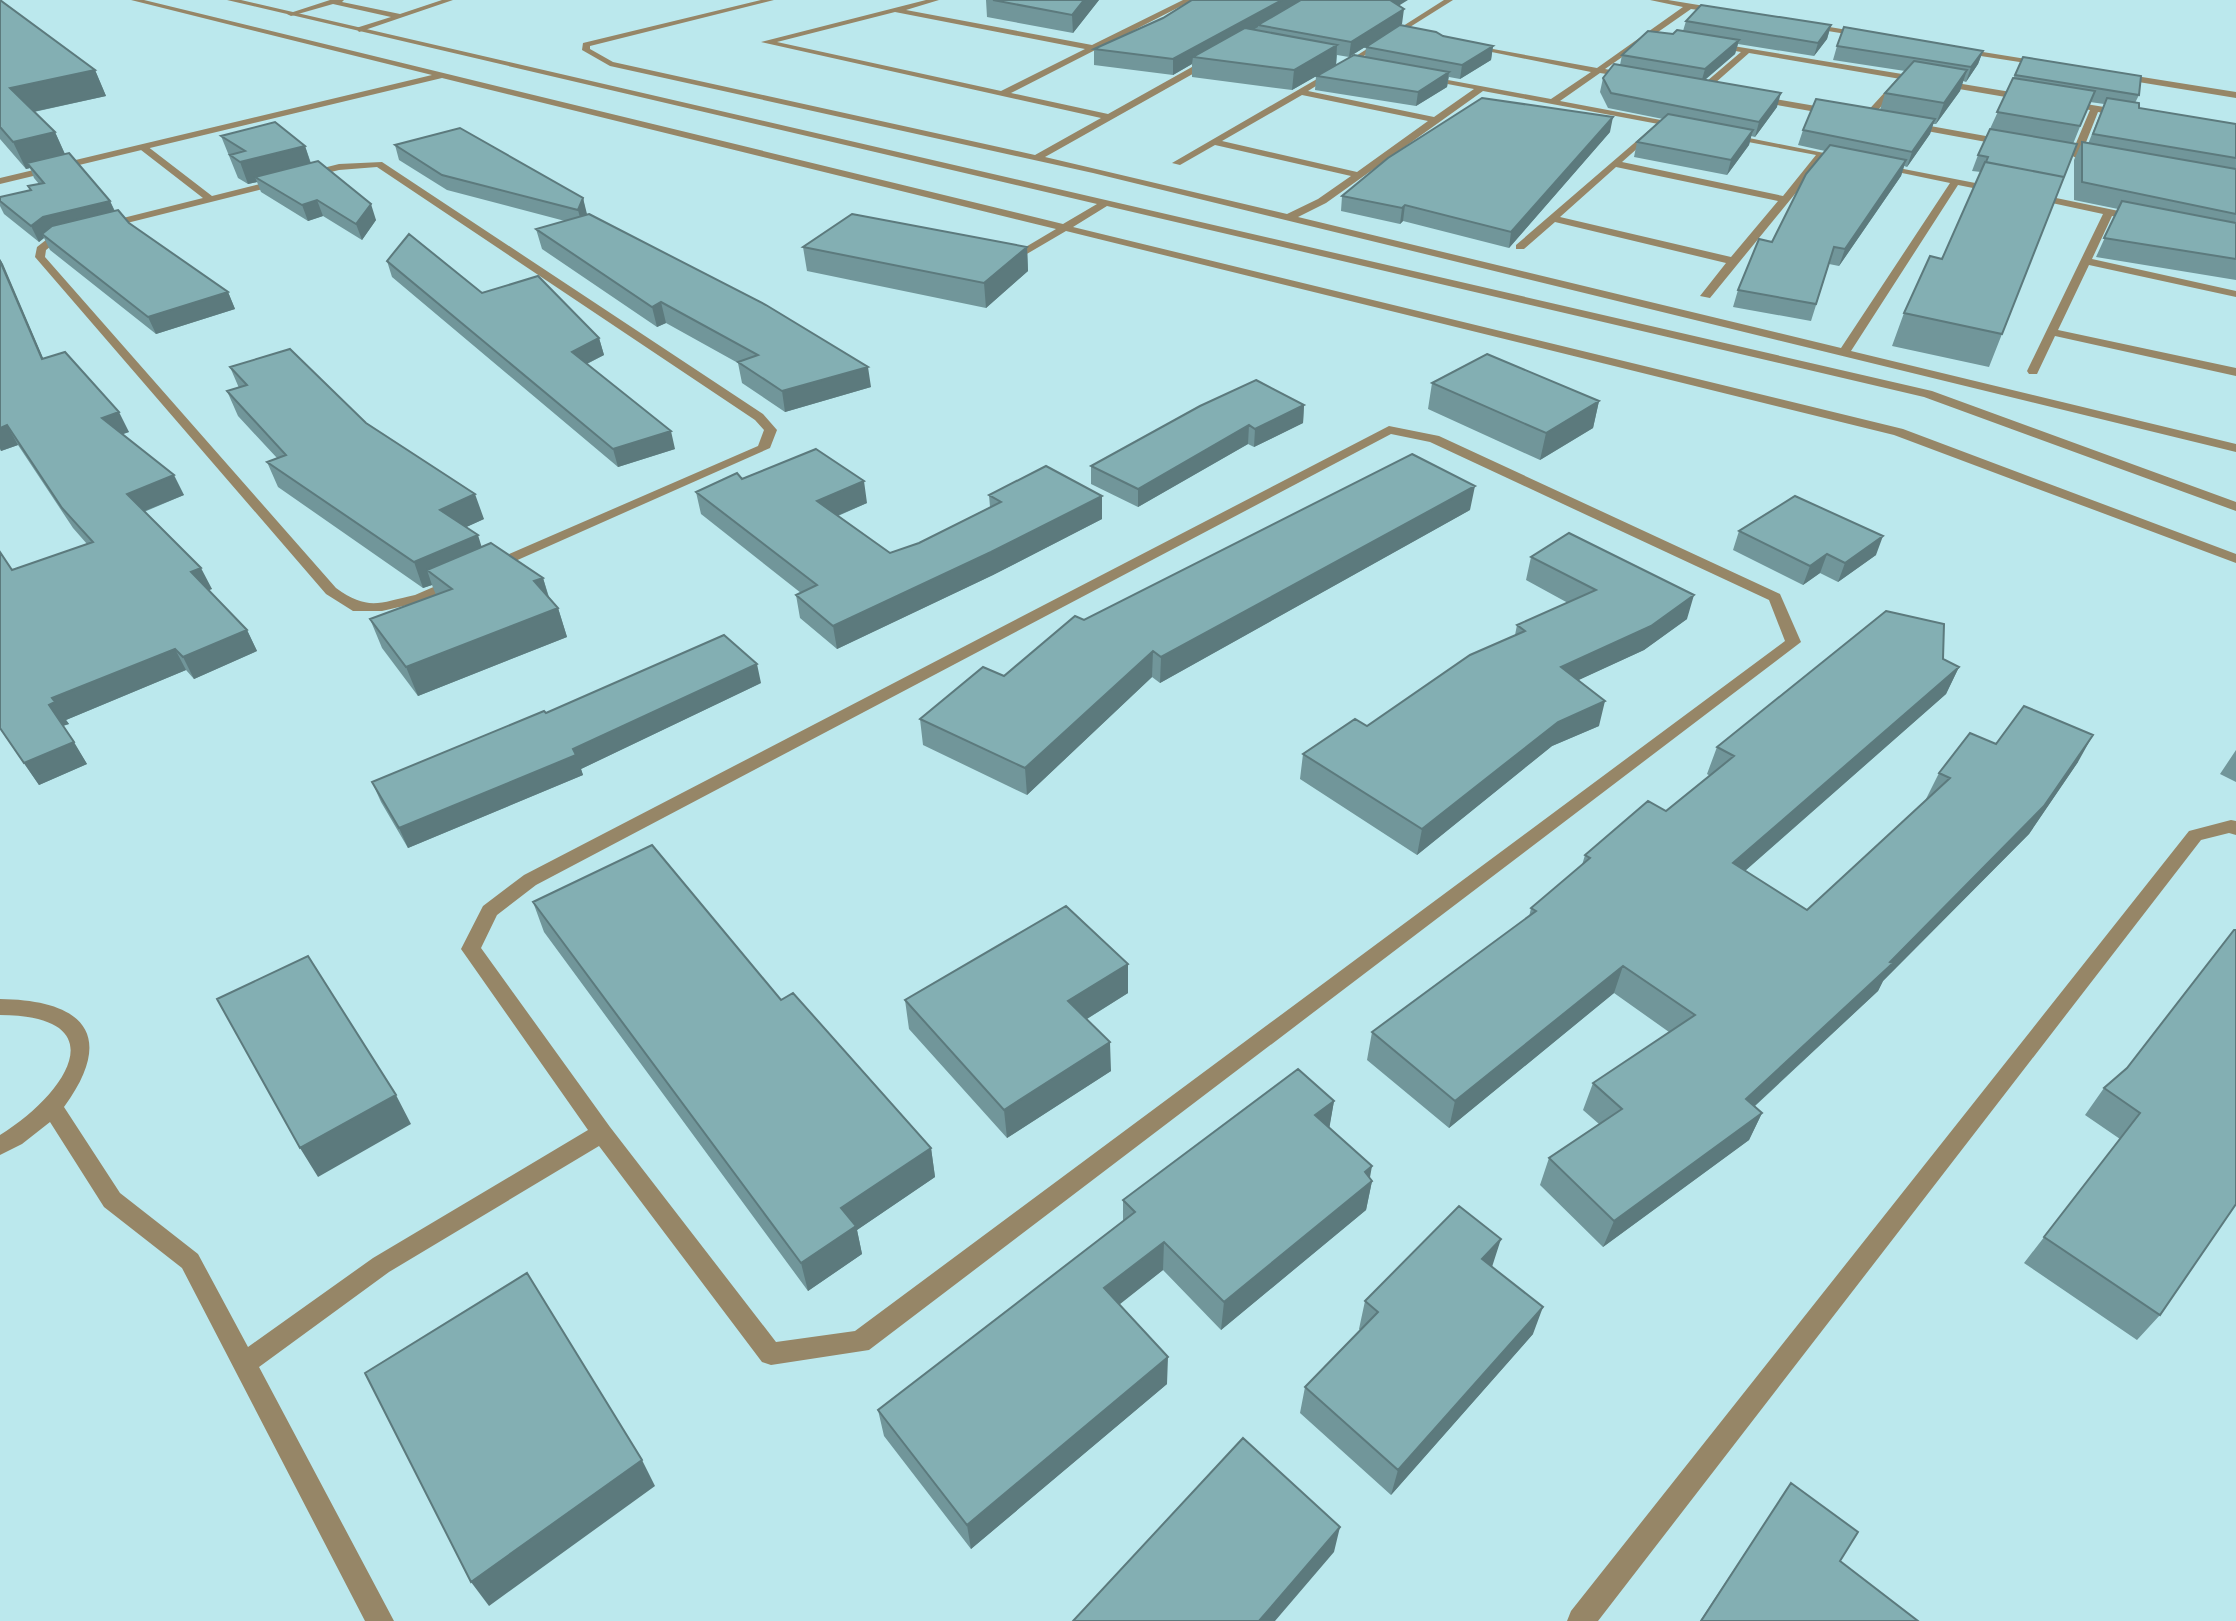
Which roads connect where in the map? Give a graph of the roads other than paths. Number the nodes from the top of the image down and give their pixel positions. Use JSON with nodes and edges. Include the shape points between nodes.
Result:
{"nodes":[{"id":1,"x":135,"y":0,"type":"edge"},
{"id":2,"x":231,"y":0,"type":"edge"},
{"id":3,"x":770,"y":0,"type":"edge"},
{"id":4,"x":935,"y":0,"type":"edge"},
{"id":5,"x":1187,"y":0,"type":"edge"},
{"id":6,"x":1449,"y":0,"type":"edge"},
{"id":7,"x":1654,"y":0,"type":"edge"},
{"id":8,"x":337,"y":1,"type":"edge"},
{"id":9,"x":443,"y":1,"type":"edge"},
{"id":10,"x":1690,"y":6,"type":"junction"},
{"id":11,"x":895,"y":10,"type":"junction"},
{"id":12,"x":1731,"y":13,"type":"edge"},
{"id":13,"x":291,"y":14,"type":"junction"},
{"id":14,"x":400,"y":16,"type":"junction"},
{"id":15,"x":1800,"y":24,"type":"edge"},
{"id":16,"x":359,"y":30,"type":"junction"},
{"id":17,"x":1397,"y":34,"type":"junction"},
{"id":18,"x":1650,"y":34,"type":"junction"},
{"id":19,"x":1410,"y":36,"type":"edge"},
{"id":20,"x":1662,"y":36,"type":"edge"},
{"id":21,"x":1881,"y":37,"type":"edge"},
{"id":22,"x":1699,"y":42,"type":"edge"},
{"id":23,"x":1464,"y":46,"type":"edge"},
{"id":24,"x":1093,"y":48,"type":"junction"},
{"id":25,"x":1950,"y":48,"type":"edge"},
{"id":26,"x":1747,"y":51,"type":"junction"},
{"id":27,"x":1218,"y":56,"type":"edge"},
{"id":28,"x":487,"y":60,"type":"junction"},
{"id":29,"x":1337,"y":61,"type":"edge"},
{"id":30,"x":1351,"y":63,"type":"junction"},
{"id":31,"x":1364,"y":66,"type":"edge"},
{"id":32,"x":2059,"y":66,"type":"edge"},
{"id":33,"x":1598,"y":71,"type":"junction"},
{"id":34,"x":442,"y":75,"type":"junction"},
{"id":35,"x":2113,"y":75,"type":"edge"},
{"id":36,"x":1419,"y":76,"type":"edge"},
{"id":37,"x":1904,"y":77,"type":"junction"},
{"id":38,"x":1637,"y":78,"type":"edge"},
{"id":39,"x":1459,"y":84,"type":"junction"},
{"id":40,"x":1690,"y":87,"type":"edge"},
{"id":41,"x":1482,"y":88,"type":"junction"},
{"id":42,"x":1703,"y":89,"type":"junction"},
{"id":43,"x":1300,"y":92,"type":"junction"},
{"id":44,"x":1717,"y":92,"type":"edge"},
{"id":45,"x":1002,"y":93,"type":"junction"},
{"id":46,"x":2236,"y":95,"type":"edge"},
{"id":47,"x":1744,"y":96,"type":"edge"},
{"id":48,"x":2041,"y":99,"type":"edge"},
{"id":49,"x":1465,"y":100,"type":"junction"},
{"id":50,"x":1553,"y":102,"type":"junction"},
{"id":51,"x":2054,"y":102,"type":"edge"},
{"id":52,"x":2095,"y":108,"type":"junction"},
{"id":53,"x":1839,"y":113,"type":"edge"},
{"id":54,"x":1852,"y":115,"type":"edge"},
{"id":55,"x":2134,"y":115,"type":"edge"},
{"id":56,"x":1109,"y":117,"type":"junction"},
{"id":57,"x":1866,"y":118,"type":"junction"},
{"id":58,"x":1879,"y":120,"type":"edge"},
{"id":59,"x":1436,"y":121,"type":"junction"},
{"id":60,"x":1662,"y":122,"type":"junction"},
{"id":61,"x":1892,"y":122,"type":"edge"},
{"id":62,"x":1699,"y":130,"type":"edge"},
{"id":63,"x":1712,"y":132,"type":"edge"},
{"id":64,"x":1213,"y":142,"type":"junction"},
{"id":65,"x":2024,"y":145,"type":"edge"},
{"id":66,"x":144,"y":148,"type":"junction"},
{"id":67,"x":2063,"y":152,"type":"edge"},
{"id":68,"x":1822,"y":154,"type":"junction"},
{"id":69,"x":2077,"y":155,"type":"junction"},
{"id":70,"x":2090,"y":157,"type":"edge"},
{"id":71,"x":1035,"y":158,"type":"junction"},
{"id":72,"x":1849,"y":159,"type":"edge"},
{"id":73,"x":1177,"y":163,"type":"dead end"},
{"id":74,"x":1615,"y":164,"type":"junction"},
{"id":75,"x":1876,"y":165,"type":"edge"},
{"id":76,"x":1359,"y":175,"type":"junction"},
{"id":77,"x":0,"y":181,"type":"edge"},
{"id":78,"x":1956,"y":181,"type":"junction"},
{"id":79,"x":2007,"y":191,"type":"edge"},
{"id":80,"x":2020,"y":194,"type":"edge"},
{"id":81,"x":210,"y":199,"type":"junction"},
{"id":82,"x":1785,"y":199,"type":"junction"},
{"id":83,"x":1107,"y":202,"type":"junction"},
{"id":84,"x":2109,"y":212,"type":"junction"},
{"id":85,"x":1289,"y":217,"type":"junction"},
{"id":86,"x":1553,"y":218,"type":"junction"},
{"id":87,"x":2147,"y":220,"type":"edge"},
{"id":88,"x":1067,"y":227,"type":"junction"},
{"id":89,"x":1520,"y":247,"type":"edge"},
{"id":90,"x":1733,"y":261,"type":"junction"},
{"id":91,"x":2086,"y":261,"type":"junction"},
{"id":92,"x":1008,"y":262,"type":"edge"},
{"id":93,"x":2236,"y":294,"type":"edge"},
{"id":94,"x":1706,"y":296,"type":"dead end"},
{"id":95,"x":2052,"y":332,"type":"junction"},
{"id":96,"x":1845,"y":351,"type":"junction"},
{"id":97,"x":2033,"y":371,"type":"dead end"},
{"id":98,"x":2236,"y":372,"type":"edge"},
{"id":99,"x":2236,"y":448,"type":"edge"},
{"id":100,"x":2236,"y":507,"type":"edge"},
{"id":101,"x":2236,"y":559,"type":"edge"},
{"id":102,"x":2236,"y":829,"type":"edge"},
{"id":103,"x":0,"y":1007,"type":"edge"},
{"id":104,"x":52,"y":1107,"type":"junction"},
{"id":105,"x":602,"y":1133,"type":"junction"},
{"id":106,"x":0,"y":1146,"type":"edge"},
{"id":107,"x":244,"y":1364,"type":"junction"},
{"id":108,"x":380,"y":1621,"type":"edge"},
{"id":109,"x":1581,"y":1621,"type":"edge"}],
"edges":[{"from":1,"to":34,"type":"street"},
{"from":2,"to":13,"type":"street"},
{"from":3,"to":71,"type":"street","via":[[612,37],[586,45],[586,50],[610,64]]},
{"from":4,"to":11,"type":"street"},
{"from":5,"to":24,"type":"street"},
{"from":6,"to":17,"type":"street"},
{"from":7,"to":10,"type":"street"},
{"from":8,"to":13,"type":"street"},
{"from":8,"to":14,"type":"street"},
{"from":9,"to":14,"type":"street"},
{"from":10,"to":12,"type":"street"},
{"from":10,"to":18,"type":"street"},
{"from":11,"to":24,"type":"street"},
{"from":11,"to":45,"type":"street","via":[[765,42]]},
{"from":13,"to":16,"type":"street"},
{"from":14,"to":16,"type":"street"},
{"from":15,"to":21,"type":"street"},
{"from":16,"to":28,"type":"street"},
{"from":17,"to":19,"type":"street"},
{"from":17,"to":30,"type":"street"},
{"from":18,"to":20,"type":"street"},
{"from":18,"to":33,"type":"street"},
{"from":22,"to":26,"type":"street"},
{"from":23,"to":33,"type":"street"},
{"from":24,"to":45,"type":"street"},
{"from":25,"to":32,"type":"street"},
{"from":26,"to":37,"type":"street"},
{"from":26,"to":42,"type":"street"},
{"from":27,"to":56,"type":"street"},
{"from":28,"to":34,"type":"street"},
{"from":28,"to":83,"type":"street"},
{"from":29,"to":30,"type":"street"},
{"from":30,"to":31,"type":"street"},
{"from":30,"to":43,"type":"street"},
{"from":33,"to":38,"type":"street"},
{"from":33,"to":50,"type":"street"},
{"from":34,"to":66,"type":"street"},
{"from":34,"to":88,"type":"street"},
{"from":35,"to":46,"type":"street"},
{"from":36,"to":39,"type":"street"},
{"from":37,"to":48,"type":"street"},
{"from":37,"to":57,"type":"street"},
{"from":39,"to":41,"type":"street"},
{"from":39,"to":49,"type":"street"},
{"from":40,"to":42,"type":"street"},
{"from":41,"to":49,"type":"street"},
{"from":41,"to":50,"type":"street"},
{"from":42,"to":44,"type":"street"},
{"from":43,"to":59,"type":"street"},
{"from":43,"to":64,"type":"street"},
{"from":45,"to":56,"type":"street"},
{"from":47,"to":53,"type":"street"},
{"from":49,"to":59,"type":"street"},
{"from":50,"to":60,"type":"street"},
{"from":51,"to":52,"type":"street"},
{"from":52,"to":55,"type":"street"},
{"from":52,"to":69,"type":"street"},
{"from":54,"to":57,"type":"street"},
{"from":56,"to":71,"type":"street"},
{"from":57,"to":58,"type":"street"},
{"from":59,"to":76,"type":"street"},
{"from":60,"to":62,"type":"street"},
{"from":60,"to":74,"type":"street"},
{"from":61,"to":65,"type":"street"},
{"from":63,"to":68,"type":"street"},
{"from":64,"to":73,"type":"street"},
{"from":64,"to":76,"type":"street"},
{"from":66,"to":77,"type":"street"},
{"from":66,"to":81,"type":"street"},
{"from":67,"to":69,"type":"street"},
{"from":68,"to":72,"type":"street"},
{"from":68,"to":82,"type":"street"},
{"from":69,"to":70,"type":"street"},
{"from":71,"to":85,"type":"street"},
{"from":74,"to":82,"type":"street"},
{"from":74,"to":86,"type":"street"},
{"from":75,"to":78,"type":"street"},
{"from":76,"to":85,"type":"street"},
{"from":78,"to":79,"type":"street"},
{"from":78,"to":96,"type":"street"},
{"from":80,"to":84,"type":"street"},
{"from":81,"to":81,"type":"street","via":[[338,167],[379,164],[760,417],[771,430],[763,448],[420,598],[382,607],[354,607],[331,591],[40,257],[41,248],[55,238]]},
{"from":82,"to":90,"type":"street"},
{"from":83,"to":88,"type":"street"},
{"from":83,"to":100,"type":"street","via":[[1928,394]]},
{"from":84,"to":87,"type":"street"},
{"from":84,"to":91,"type":"street"},
{"from":85,"to":96,"type":"street"},
{"from":86,"to":89,"type":"street"},
{"from":86,"to":90,"type":"street"},
{"from":88,"to":92,"type":"street"},
{"from":88,"to":101,"type":"street","via":[[1898,432]]},
{"from":90,"to":94,"type":"street"},
{"from":91,"to":93,"type":"street"},
{"from":91,"to":95,"type":"street"},
{"from":95,"to":97,"type":"street"},
{"from":95,"to":98,"type":"street"},
{"from":96,"to":99,"type":"street"},
{"from":102,"to":109,"type":"street","via":[[2231,826],[2195,835]]},
{"from":103,"to":104,"type":"street","via":[[30,1005],[58,1012],[75,1028],[81,1051],[73,1078]]},
{"from":104,"to":106,"type":"street"},
{"from":104,"to":107,"type":"street","via":[[112,1200],[190,1261]]},
{"from":105,"to":105,"type":"street","via":[[471,949],[490,911],[530,880],[1389,430],[1434,439],[1775,597],[1793,642],[860,1342],[771,1354]]},
{"from":105,"to":107,"type":"street","via":[[381,1265]]},
{"from":107,"to":108,"type":"street"}]}
